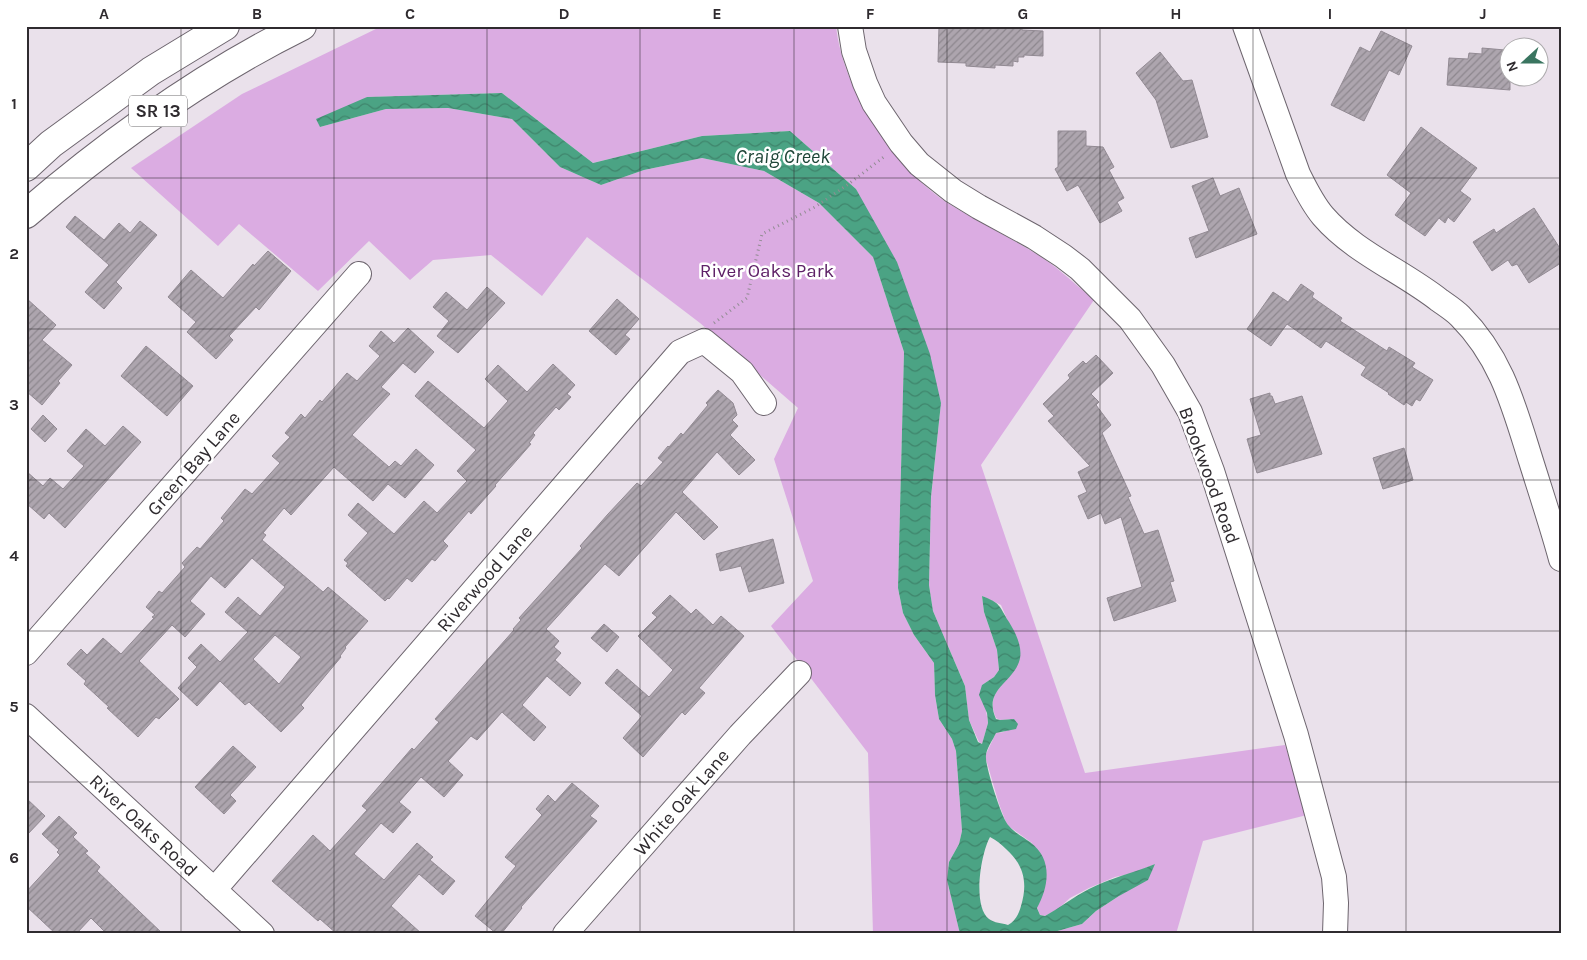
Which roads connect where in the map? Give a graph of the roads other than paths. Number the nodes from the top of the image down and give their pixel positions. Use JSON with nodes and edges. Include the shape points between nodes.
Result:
{"nodes":[{"id":1,"x":225,"y":26,"type":"edge"},
{"id":2,"x":302,"y":26,"type":"edge"},
{"id":3,"x":850,"y":26,"type":"edge"},
{"id":4,"x":1245,"y":26,"type":"edge"},
{"id":5,"x":26,"y":167,"type":"edge"},
{"id":6,"x":26,"y":214,"type":"edge"},
{"id":7,"x":359,"y":274,"type":"dead end"},
{"id":8,"x":764,"y":403,"type":"dead end"},
{"id":9,"x":1561,"y":559,"type":"edge"},
{"id":10,"x":26,"y":653,"type":"edge"},
{"id":11,"x":799,"y":673,"type":"dead end"},
{"id":12,"x":26,"y":716,"type":"edge"},
{"id":13,"x":214,"y":890,"type":"junction"},
{"id":14,"x":262,"y":934,"type":"edge"},
{"id":15,"x":565,"y":934,"type":"edge"},
{"id":16,"x":1335,"y":934,"type":"edge"}],
"edges":[{"from":1,"to":5,"type":"main road","number":"SR 13","via":[[151,71]]},
{"from":2,"to":6,"type":"main road","number":"SR 13","via":[[237,60],[171,101],[78,170]]},
{"from":3,"to":16,"type":"street","name":"Brookwood Road","via":[[854,51],[868,90],[880,113],[919,164],[953,191],[1034,237],[1080,269],[1130,319],[1163,365],[1190,412],[1212,471],[1296,735],[1334,877]]},
{"from":4,"to":9,"type":"street","via":[[1298,174],[1322,215],[1350,241],[1423,287],[1459,315],[1494,359],[1515,412]]},
{"from":7,"to":10,"type":"street","name":"Green Bay Lane"},
{"from":8,"to":13,"type":"street","name":"Riverwood Lane","via":[[742,372],[704,341],[680,352]]},
{"from":11,"to":15,"type":"street","name":"White Oak Lane","via":[[740,735]]},
{"from":12,"to":13,"type":"street","name":"River Oaks Road"},
{"from":13,"to":14,"type":"street","name":"River Oaks Road"}]}
